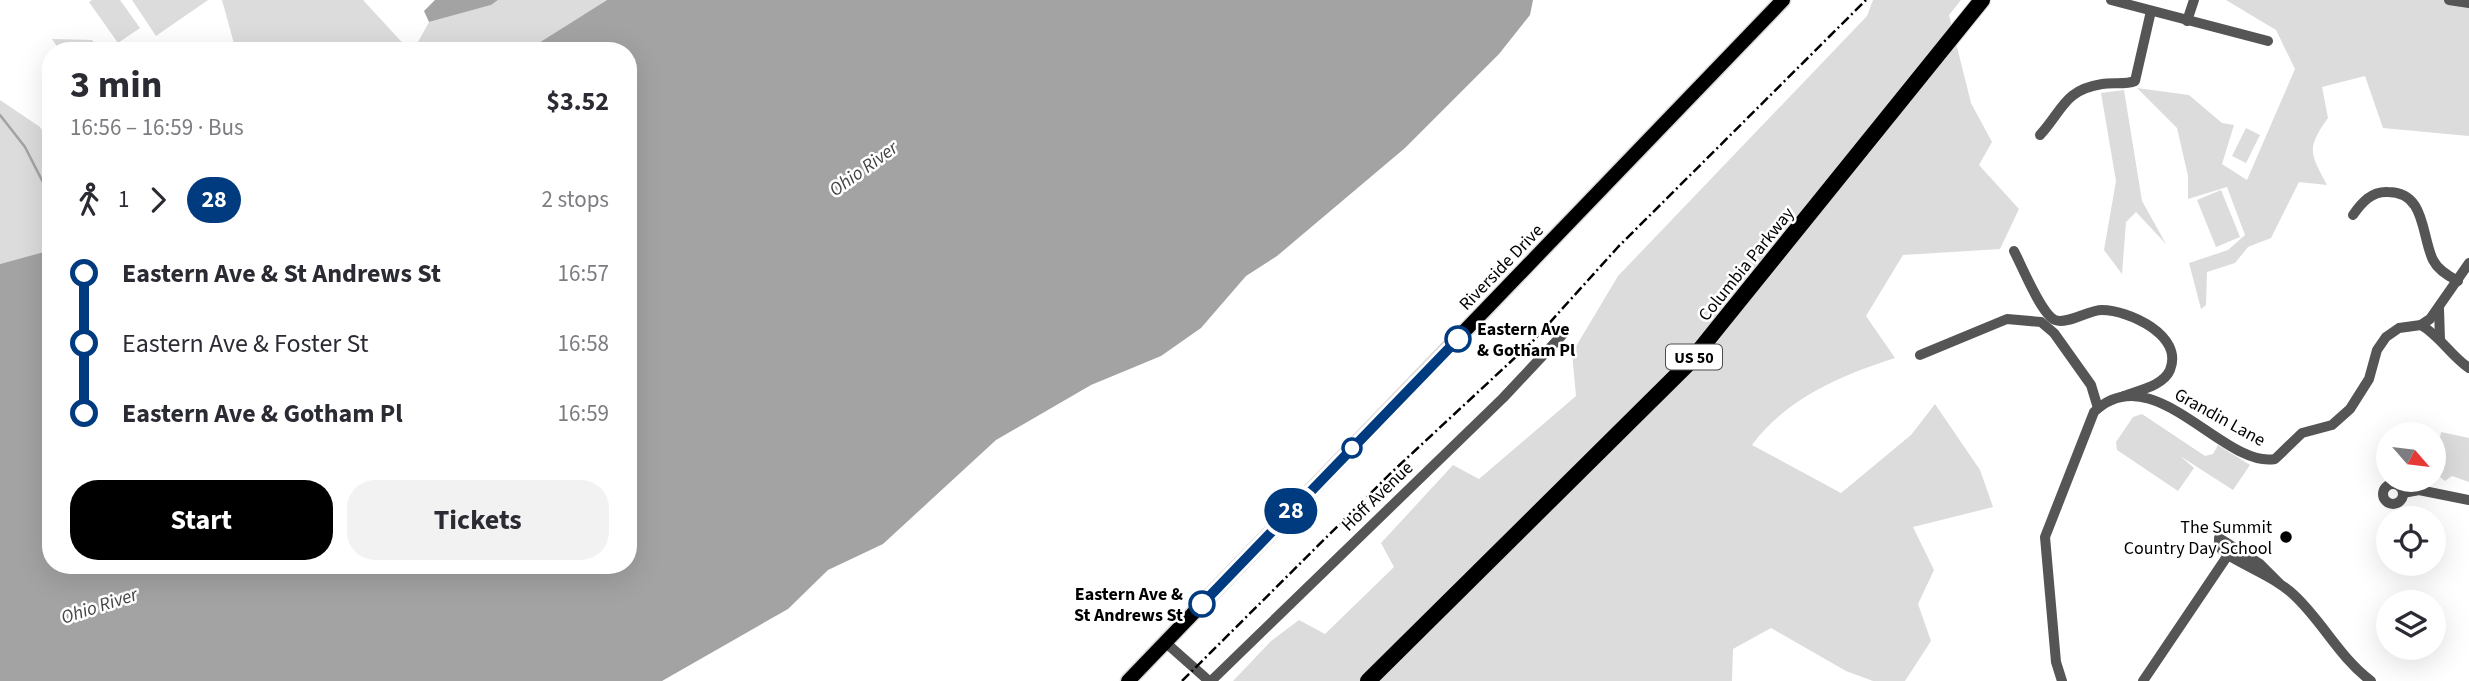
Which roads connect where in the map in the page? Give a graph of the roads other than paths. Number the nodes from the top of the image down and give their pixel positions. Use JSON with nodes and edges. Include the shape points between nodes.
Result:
{"nodes":[{"id":1,"x":1783,"y":0,"type":"edge"},
{"id":2,"x":1982,"y":0,"type":"edge"},
{"id":3,"x":2111,"y":0,"type":"edge"},
{"id":4,"x":2194,"y":0,"type":"edge"},
{"id":5,"x":2449,"y":0,"type":"edge"},
{"id":6,"x":2469,"y":3,"type":"edge"},
{"id":7,"x":2151,"y":11,"type":"junction"},
{"id":8,"x":2187,"y":21,"type":"junction"},
{"id":9,"x":2268,"y":41,"type":"dead end"},
{"id":10,"x":2040,"y":135,"type":"dead end"},
{"id":11,"x":2353,"y":215,"type":"dead end"},
{"id":12,"x":2014,"y":251,"type":"dead end"},
{"id":13,"x":2469,"y":263,"type":"edge"},
{"id":14,"x":2458,"y":281,"type":"junction"},
{"id":15,"x":2439,"y":309,"type":"junction"},
{"id":16,"x":2421,"y":325,"type":"junction"},
{"id":17,"x":1564,"y":333,"type":"dead end"},
{"id":18,"x":2440,"y":341,"type":"junction"},
{"id":19,"x":1920,"y":355,"type":"dead end"},
{"id":20,"x":2469,"y":369,"type":"edge"},
{"id":21,"x":2122,"y":397,"type":"junction"},
{"id":22,"x":2098,"y":408,"type":"junction"},
{"id":23,"x":2403,"y":493,"type":"dead end"},
{"id":24,"x":2469,"y":500,"type":"edge"},
{"id":25,"x":2228,"y":555,"type":"junction"},
{"id":26,"x":2281,"y":585,"type":"junction"},
{"id":27,"x":1165,"y":642,"type":"junction"},
{"id":28,"x":1128,"y":681,"type":"edge"},
{"id":29,"x":1210,"y":681,"type":"edge"},
{"id":30,"x":1368,"y":681,"type":"edge"},
{"id":31,"x":2062,"y":681,"type":"edge"},
{"id":32,"x":2143,"y":681,"type":"edge"},
{"id":33,"x":2371,"y":681,"type":"edge"}],
"edges":[{"from":1,"to":27,"type":"main road","name":"Riverside Drive"},
{"from":2,"to":30,"type":"highway","name":"Columbia Parkway","number":"US 50","via":[[1696,355]]},
{"from":3,"to":7,"type":"street"},
{"from":4,"to":8,"type":"street"},
{"from":5,"to":6,"type":"street"},
{"from":7,"to":8,"type":"street"},
{"from":7,"to":10,"type":"street","via":[[2136,81],[2105,83],[2075,92]]},
{"from":8,"to":9,"type":"street"},
{"from":11,"to":14,"type":"street","via":[[2365,199],[2380,192],[2406,196],[2420,213],[2434,261]]},
{"from":12,"to":21,"type":"street","via":[[2045,311],[2055,320],[2092,311],[2120,312],[2141,320],[2162,338],[2171,357],[2169,372],[2158,383]]},
{"from":13,"to":14,"type":"street"},
{"from":14,"to":15,"type":"street"},
{"from":15,"to":16,"type":"street"},
{"from":15,"to":18,"type":"street"},
{"from":16,"to":18,"type":"street"},
{"from":16,"to":21,"type":"street","name":"Grandin Lane","via":[[2399,328],[2386,337],[2369,379],[2350,409],[2332,425],[2302,433],[2275,460],[2252,458],[2168,407]]},
{"from":17,"to":29,"type":"street","name":"Hoff Avenue","via":[[1503,398]]},
{"from":18,"to":20,"type":"street"},
{"from":19,"to":22,"type":"street","via":[[2007,318],[2041,322],[2091,385]]},
{"from":21,"to":22,"type":"street"},
{"from":22,"to":31,"type":"street","via":[[2088,421],[2045,537],[2056,662]]},
{"from":23,"to":24,"type":"street","via":[[2418,490]]},
{"from":25,"to":26,"type":"street"},
{"from":25,"to":26,"type":"street","via":[[2219,547],[2218,538],[2260,564]]},
{"from":25,"to":32,"type":"street"},
{"from":26,"to":33,"type":"street"},
{"from":27,"to":28,"type":"main road","name":"Riverside Drive"},
{"from":27,"to":29,"type":"street"}]}
